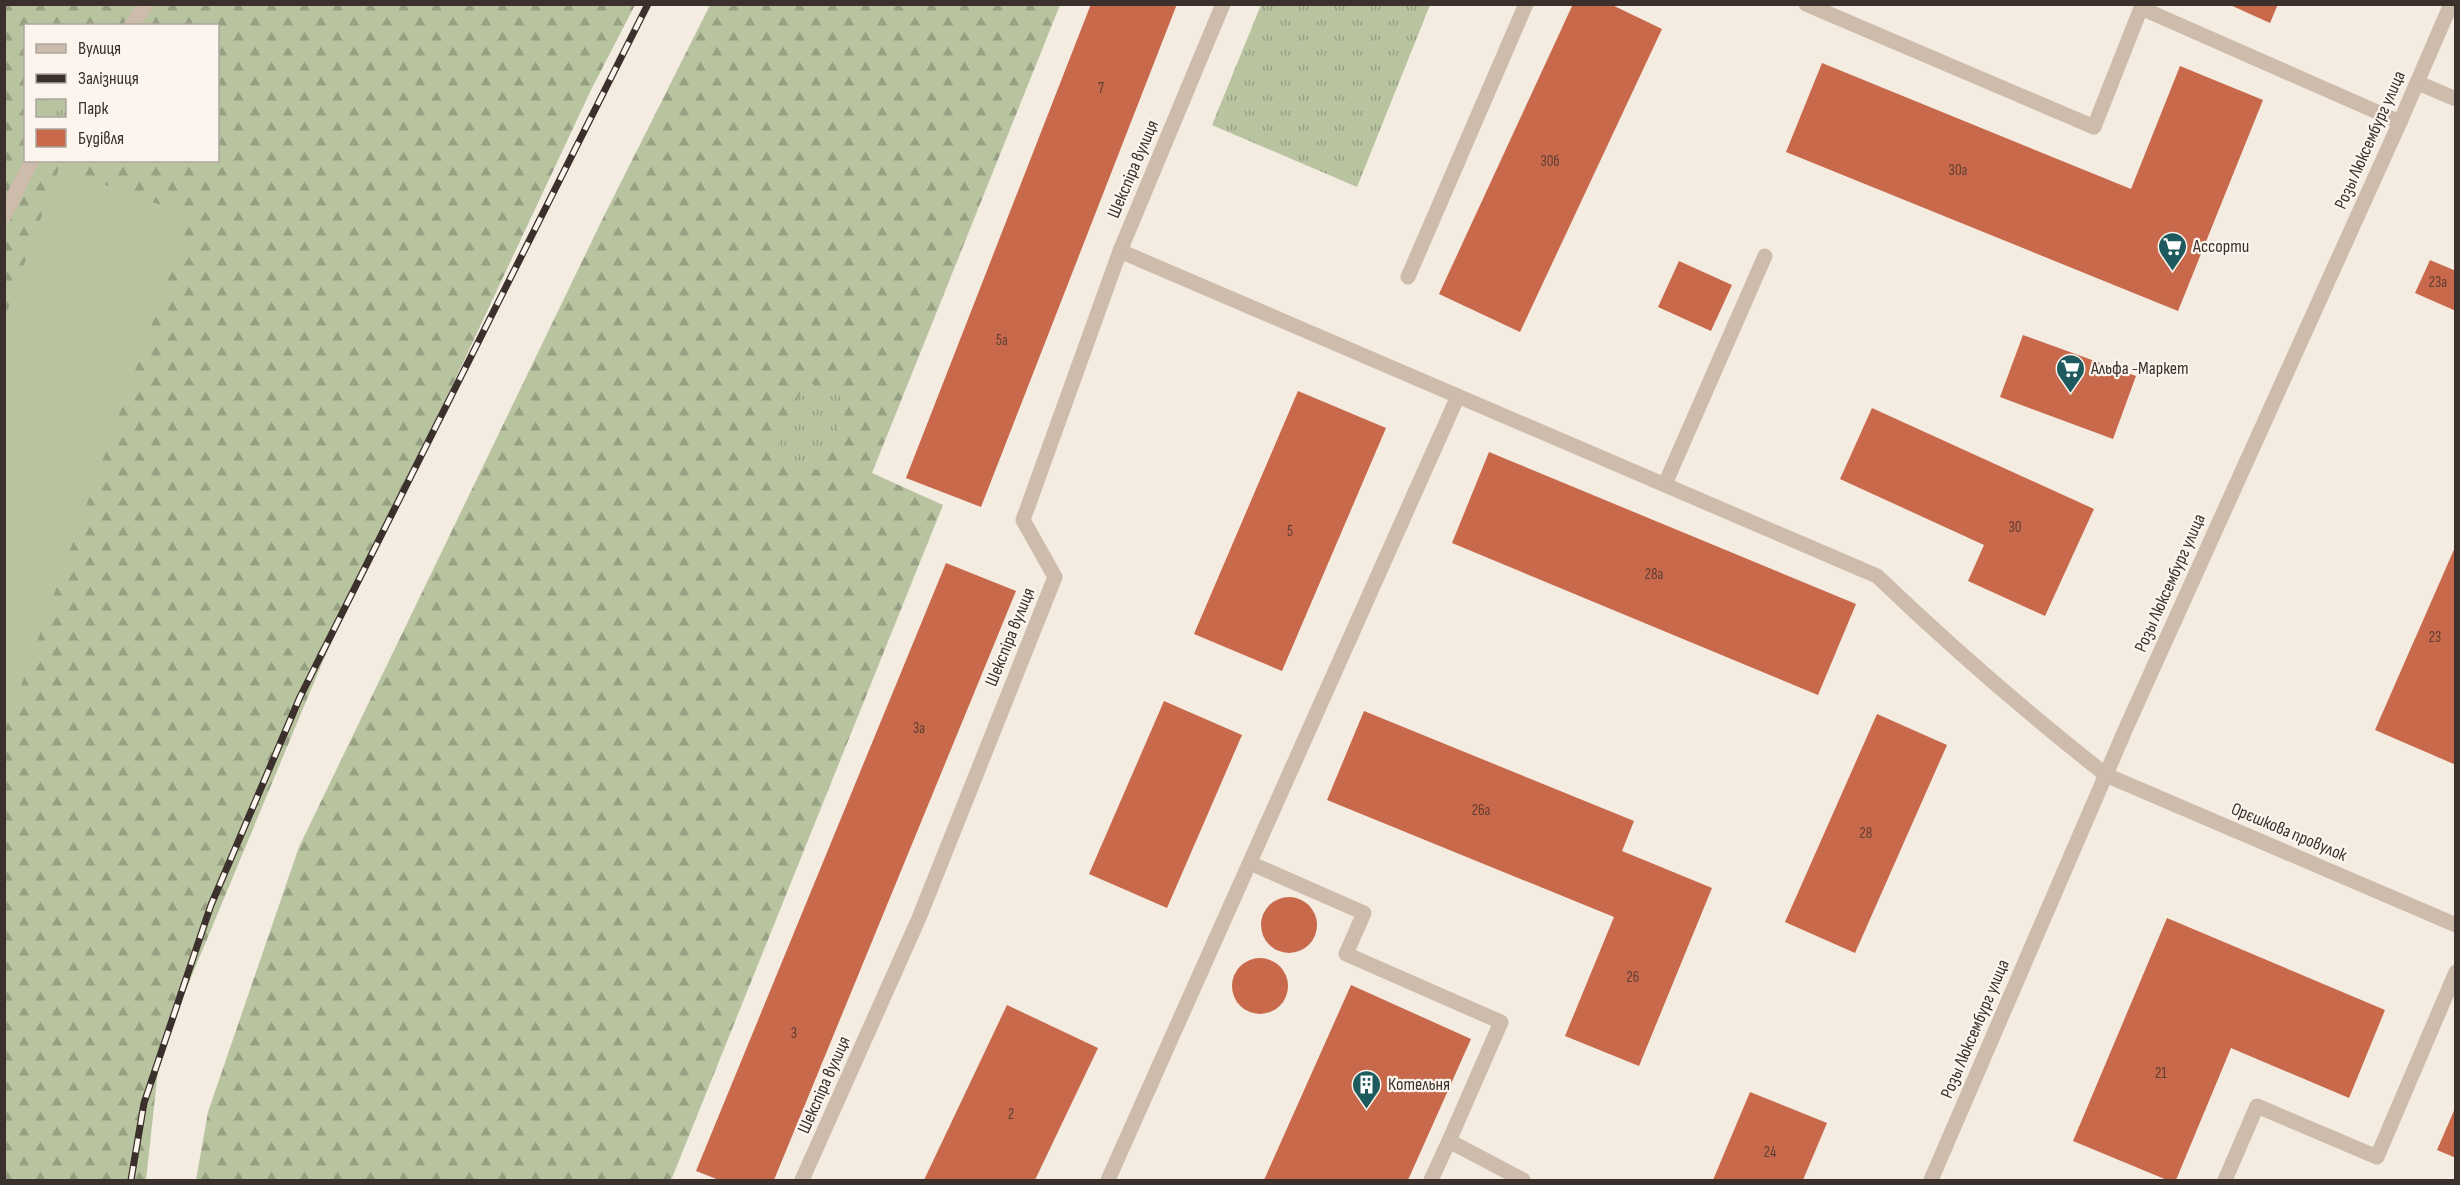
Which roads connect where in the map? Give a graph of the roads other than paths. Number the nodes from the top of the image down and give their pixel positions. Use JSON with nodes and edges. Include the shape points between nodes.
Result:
{"nodes":[{"id":1,"x":147,"y":4,"type":"edge"},
{"id":2,"x":1223,"y":4,"type":"edge"},
{"id":3,"x":1526,"y":4,"type":"edge"},
{"id":4,"x":1806,"y":4,"type":"edge"},
{"id":5,"x":2451,"y":4,"type":"edge"},
{"id":6,"x":2142,"y":6,"type":"edge"},
{"id":7,"x":132,"y":24,"type":"edge"},
{"id":8,"x":2418,"y":83,"type":"junction"},
{"id":9,"x":2456,"y":99,"type":"edge"},
{"id":10,"x":2400,"y":122,"type":"junction"},
{"id":11,"x":31,"y":162,"type":"edge"},
{"id":12,"x":4,"y":216,"type":"edge"},
{"id":13,"x":1120,"y":251,"type":"junction"},
{"id":14,"x":1765,"y":256,"type":"dead end"},
{"id":15,"x":1408,"y":277,"type":"dead end"},
{"id":16,"x":1458,"y":396,"type":"junction"},
{"id":17,"x":1665,"y":484,"type":"junction"},
{"id":18,"x":2106,"y":775,"type":"junction"},
{"id":19,"x":1250,"y":863,"type":"junction"},
{"id":20,"x":2456,"y":925,"type":"edge"},
{"id":21,"x":2456,"y":972,"type":"edge"},
{"id":22,"x":1449,"y":1140,"type":"junction"},
{"id":23,"x":802,"y":1180,"type":"edge"},
{"id":24,"x":1108,"y":1180,"type":"edge"},
{"id":25,"x":1431,"y":1180,"type":"edge"},
{"id":26,"x":1523,"y":1180,"type":"edge"},
{"id":27,"x":1931,"y":1180,"type":"edge"},
{"id":28,"x":2225,"y":1180,"type":"edge"}],
"edges":[{"from":1,"to":7,"type":"street"},
{"from":2,"to":13,"type":"street","name":"Шекспіра вулиця"},
{"from":3,"to":15,"type":"street"},
{"from":4,"to":6,"type":"street","via":[[2094,127]]},
{"from":5,"to":8,"type":"street","name":"Розы Люксембург улица"},
{"from":6,"to":10,"type":"street"},
{"from":8,"to":9,"type":"street"},
{"from":8,"to":10,"type":"street","name":"Розы Люксембург улица"},
{"from":10,"to":18,"type":"street","name":"Розы Люксембург улица"},
{"from":11,"to":12,"type":"street"},
{"from":13,"to":16,"type":"street","name":"Орєшкова провулок"},
{"from":13,"to":23,"type":"street","name":"Шекспіра вулиця","via":[[1023,520],[1055,576],[919,918]]},
{"from":14,"to":17,"type":"street"},
{"from":16,"to":17,"type":"street","name":"Орєшкова провулок"},
{"from":16,"to":19,"type":"street"},
{"from":17,"to":18,"type":"street","name":"Орєшкова провулок","via":[[1877,576],[1934,631]]},
{"from":18,"to":20,"type":"street","name":"Орєшкова провулок"},
{"from":18,"to":27,"type":"street","name":"Розы Люксембург улица"},
{"from":19,"to":22,"type":"street","via":[[1364,913],[1346,954],[1501,1022]]},
{"from":19,"to":24,"type":"street"},
{"from":21,"to":28,"type":"street","via":[[2377,1157],[2257,1106]]},
{"from":22,"to":25,"type":"street"},
{"from":22,"to":26,"type":"street"}]}
